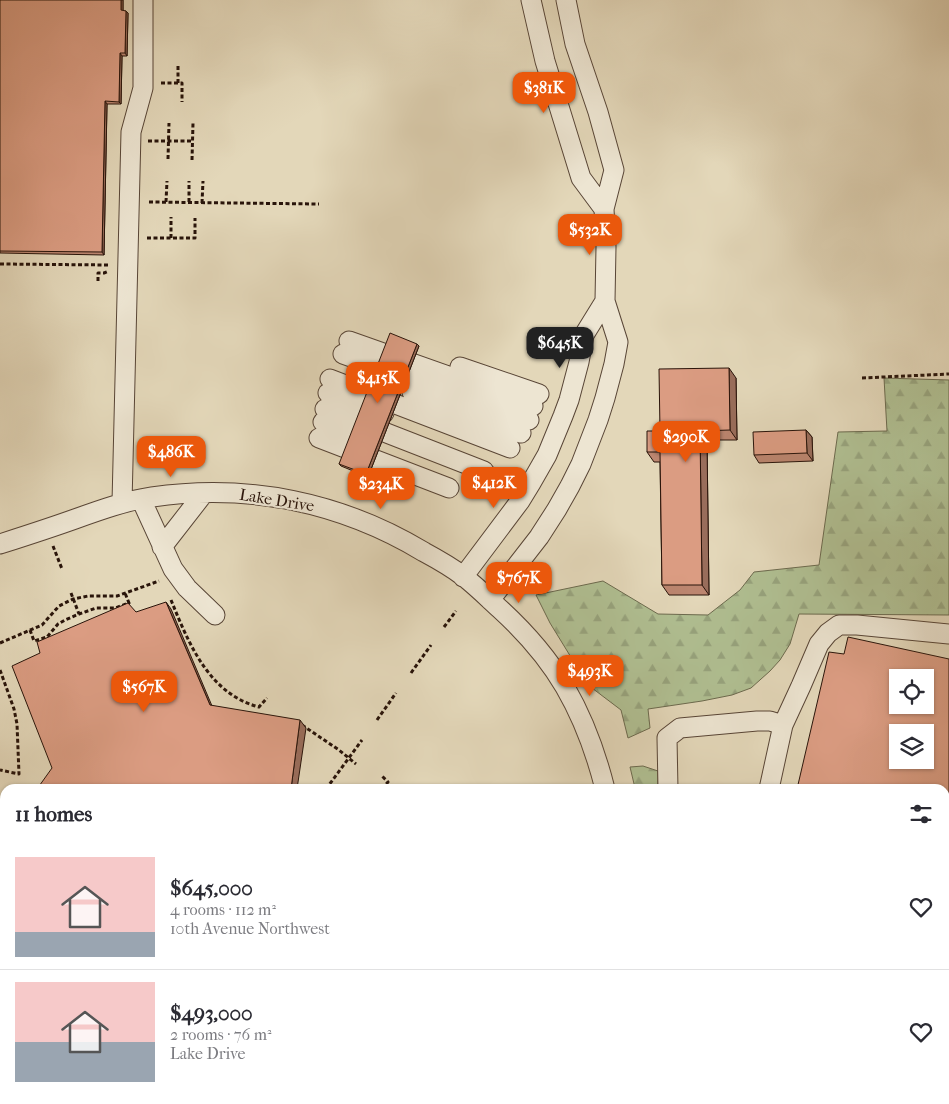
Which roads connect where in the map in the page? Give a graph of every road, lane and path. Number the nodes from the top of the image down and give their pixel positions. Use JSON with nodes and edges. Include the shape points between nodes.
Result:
{"nodes":[{"id":1,"x":143,"y":0,"type":"edge"},
{"id":2,"x":531,"y":0,"type":"edge"},
{"id":3,"x":566,"y":0,"type":"edge"},
{"id":4,"x":178,"y":65,"type":"dead end"},
{"id":5,"x":158,"y":83,"type":"dead end"},
{"id":6,"x":178,"y":83,"type":"junction"},
{"id":7,"x":182,"y":102,"type":"dead end"},
{"id":8,"x":169,"y":123,"type":"dead end"},
{"id":9,"x":193,"y":123,"type":"dead end"},
{"id":10,"x":144,"y":141,"type":"dead end"},
{"id":11,"x":169,"y":141,"type":"junction"},
{"id":12,"x":193,"y":142,"type":"junction"},
{"id":13,"x":168,"y":159,"type":"dead end"},
{"id":14,"x":192,"y":160,"type":"dead end"},
{"id":15,"x":167,"y":181,"type":"dead end"},
{"id":16,"x":190,"y":182,"type":"dead end"},
{"id":17,"x":203,"y":182,"type":"dead end"},
{"id":18,"x":145,"y":202,"type":"dead end"},
{"id":19,"x":166,"y":202,"type":"junction"},
{"id":20,"x":189,"y":202,"type":"junction"},
{"id":21,"x":202,"y":203,"type":"junction"},
{"id":22,"x":319,"y":204,"type":"dead end"},
{"id":23,"x":604,"y":209,"type":"junction"},
{"id":24,"x":171,"y":218,"type":"dead end"},
{"id":25,"x":195,"y":218,"type":"dead end"},
{"id":26,"x":144,"y":238,"type":"dead end"},
{"id":27,"x":171,"y":238,"type":"junction"},
{"id":28,"x":0,"y":264,"type":"edge"},
{"id":29,"x":112,"y":265,"type":"dead end"},
{"id":30,"x":605,"y":301,"type":"junction"},
{"id":31,"x":949,"y":374,"type":"edge"},
{"id":32,"x":862,"y":378,"type":"dead end"},
{"id":33,"x":333,"y":388,"type":"junction"},
{"id":34,"x":505,"y":452,"type":"dead end"},
{"id":35,"x":477,"y":474,"type":"dead end"},
{"id":36,"x":442,"y":492,"type":"dead end"},
{"id":37,"x":204,"y":493,"type":"junction"},
{"id":38,"x":141,"y":499,"type":"junction"},
{"id":39,"x":122,"y":503,"type":"junction"},
{"id":40,"x":0,"y":544,"type":"edge"},
{"id":41,"x":53,"y":546,"type":"dead end"},
{"id":42,"x":162,"y":547,"type":"junction"},
{"id":43,"x":62,"y":569,"type":"dead end"},
{"id":44,"x":463,"y":577,"type":"junction"},
{"id":45,"x":163,"y":580,"type":"dead end"},
{"id":46,"x":168,"y":592,"type":"dead end"},
{"id":47,"x":71,"y":593,"type":"dead end"},
{"id":48,"x":125,"y":593,"type":"junction"},
{"id":49,"x":73,"y":599,"type":"junction"},
{"id":50,"x":490,"y":600,"type":"junction"},
{"id":51,"x":456,"y":611,"type":"dead end"},
{"id":52,"x":79,"y":614,"type":"junction"},
{"id":53,"x":215,"y":615,"type":"dead end"},
{"id":54,"x":444,"y":627,"type":"dead end"},
{"id":55,"x":30,"y":630,"type":"junction"},
{"id":56,"x":949,"y":634,"type":"edge"},
{"id":57,"x":0,"y":643,"type":"edge"},
{"id":58,"x":431,"y":645,"type":"dead end"},
{"id":59,"x":0,"y":670,"type":"edge"},
{"id":60,"x":411,"y":673,"type":"dead end"},
{"id":61,"x":801,"y":686,"type":"junction"},
{"id":62,"x":820,"y":690,"type":"edge"},
{"id":63,"x":396,"y":693,"type":"dead end"},
{"id":64,"x":267,"y":698,"type":"dead end"},
{"id":65,"x":377,"y":720,"type":"dead end"},
{"id":66,"x":296,"y":721,"type":"edge"},
{"id":67,"x":784,"y":724,"type":"junction"},
{"id":68,"x":362,"y":740,"type":"dead end"},
{"id":69,"x":349,"y":758,"type":"junction"},
{"id":70,"x":356,"y":764,"type":"dead end"},
{"id":71,"x":0,"y":770,"type":"edge"},
{"id":72,"x":382,"y":776,"type":"dead end"},
{"id":73,"x":330,"y":784,"type":"edge"},
{"id":74,"x":386,"y":784,"type":"edge"},
{"id":75,"x":604,"y":784,"type":"edge"},
{"id":76,"x":668,"y":784,"type":"edge"},
{"id":77,"x":769,"y":784,"type":"edge"}],
"edges":[{"from":1,"to":39,"type":"street","via":[[143,88],[131,132]]},
{"from":2,"to":23,"type":"street","via":[[545,61],[581,178]]},
{"from":3,"to":23,"type":"street","via":[[614,170]]},
{"from":4,"to":6,"type":"path"},
{"from":5,"to":6,"type":"path"},
{"from":6,"to":7,"type":"path","via":[[182,83]]},
{"from":8,"to":11,"type":"path"},
{"from":9,"to":12,"type":"path"},
{"from":10,"to":11,"type":"path"},
{"from":11,"to":12,"type":"path"},
{"from":11,"to":13,"type":"path"},
{"from":12,"to":14,"type":"path"},
{"from":15,"to":19,"type":"path"},
{"from":16,"to":20,"type":"path"},
{"from":17,"to":21,"type":"path"},
{"from":18,"to":19,"type":"path"},
{"from":19,"to":20,"type":"path"},
{"from":20,"to":21,"type":"path"},
{"from":21,"to":22,"type":"path"},
{"from":23,"to":30,"type":"street"},
{"from":24,"to":27,"type":"path"},
{"from":25,"to":27,"type":"path","via":[[195,238]]},
{"from":26,"to":27,"type":"path"},
{"from":28,"to":29,"type":"path"},
{"from":30,"to":44,"type":"street","via":[[584,335],[569,400],[547,455],[520,501]]},
{"from":30,"to":50,"type":"street","via":[[618,342],[606,398],[589,444],[557,509]]},
{"from":31,"to":32,"type":"path"},
{"from":33,"to":33,"type":"street","via":[[531,413]]},
{"from":33,"to":34,"type":"street"},
{"from":33,"to":35,"type":"street"},
{"from":33,"to":36,"type":"street"},
{"from":37,"to":38,"type":"street","name":"Lake Drive"},
{"from":37,"to":42,"type":"street"},
{"from":37,"to":44,"type":"street","name":"Lake Drive","via":[[276,497],[337,511],[409,542]]},
{"from":38,"to":39,"type":"street","name":"Lake Drive"},
{"from":38,"to":42,"type":"street"},
{"from":39,"to":40,"type":"street","name":"Lake Drive"},
{"from":41,"to":43,"type":"path"},
{"from":42,"to":53,"type":"street","via":[[187,588]]},
{"from":44,"to":50,"type":"street","name":"Lake Drive"},
{"from":45,"to":48,"type":"path"},
{"from":46,"to":64,"type":"path","via":[[190,645],[218,684],[252,705],[260,707]]},
{"from":47,"to":49,"type":"path"},
{"from":48,"to":49,"type":"path"},
{"from":48,"to":52,"type":"path","via":[[129,603]]},
{"from":49,"to":52,"type":"path"},
{"from":49,"to":55,"type":"path","via":[[59,606],[42,625]]},
{"from":50,"to":75,"type":"street","name":"Lake Drive","via":[[553,668],[582,720]]},
{"from":51,"to":54,"type":"path"},
{"from":52,"to":55,"type":"path","via":[[58,624],[47,637],[34,641]]},
{"from":55,"to":57,"type":"path"},
{"from":56,"to":61,"type":"street","via":[[839,625],[819,644]]},
{"from":58,"to":60,"type":"path"},
{"from":59,"to":71,"type":"path","via":[[17,724],[19,774]]},
{"from":61,"to":62,"type":"street"},
{"from":61,"to":67,"type":"street"},
{"from":63,"to":65,"type":"path"},
{"from":66,"to":69,"type":"path"},
{"from":67,"to":76,"type":"street","via":[[757,720],[680,728],[667,738]]},
{"from":67,"to":77,"type":"street"},
{"from":68,"to":69,"type":"path"},
{"from":69,"to":70,"type":"path"},
{"from":69,"to":73,"type":"path"},
{"from":72,"to":74,"type":"path"}]}
